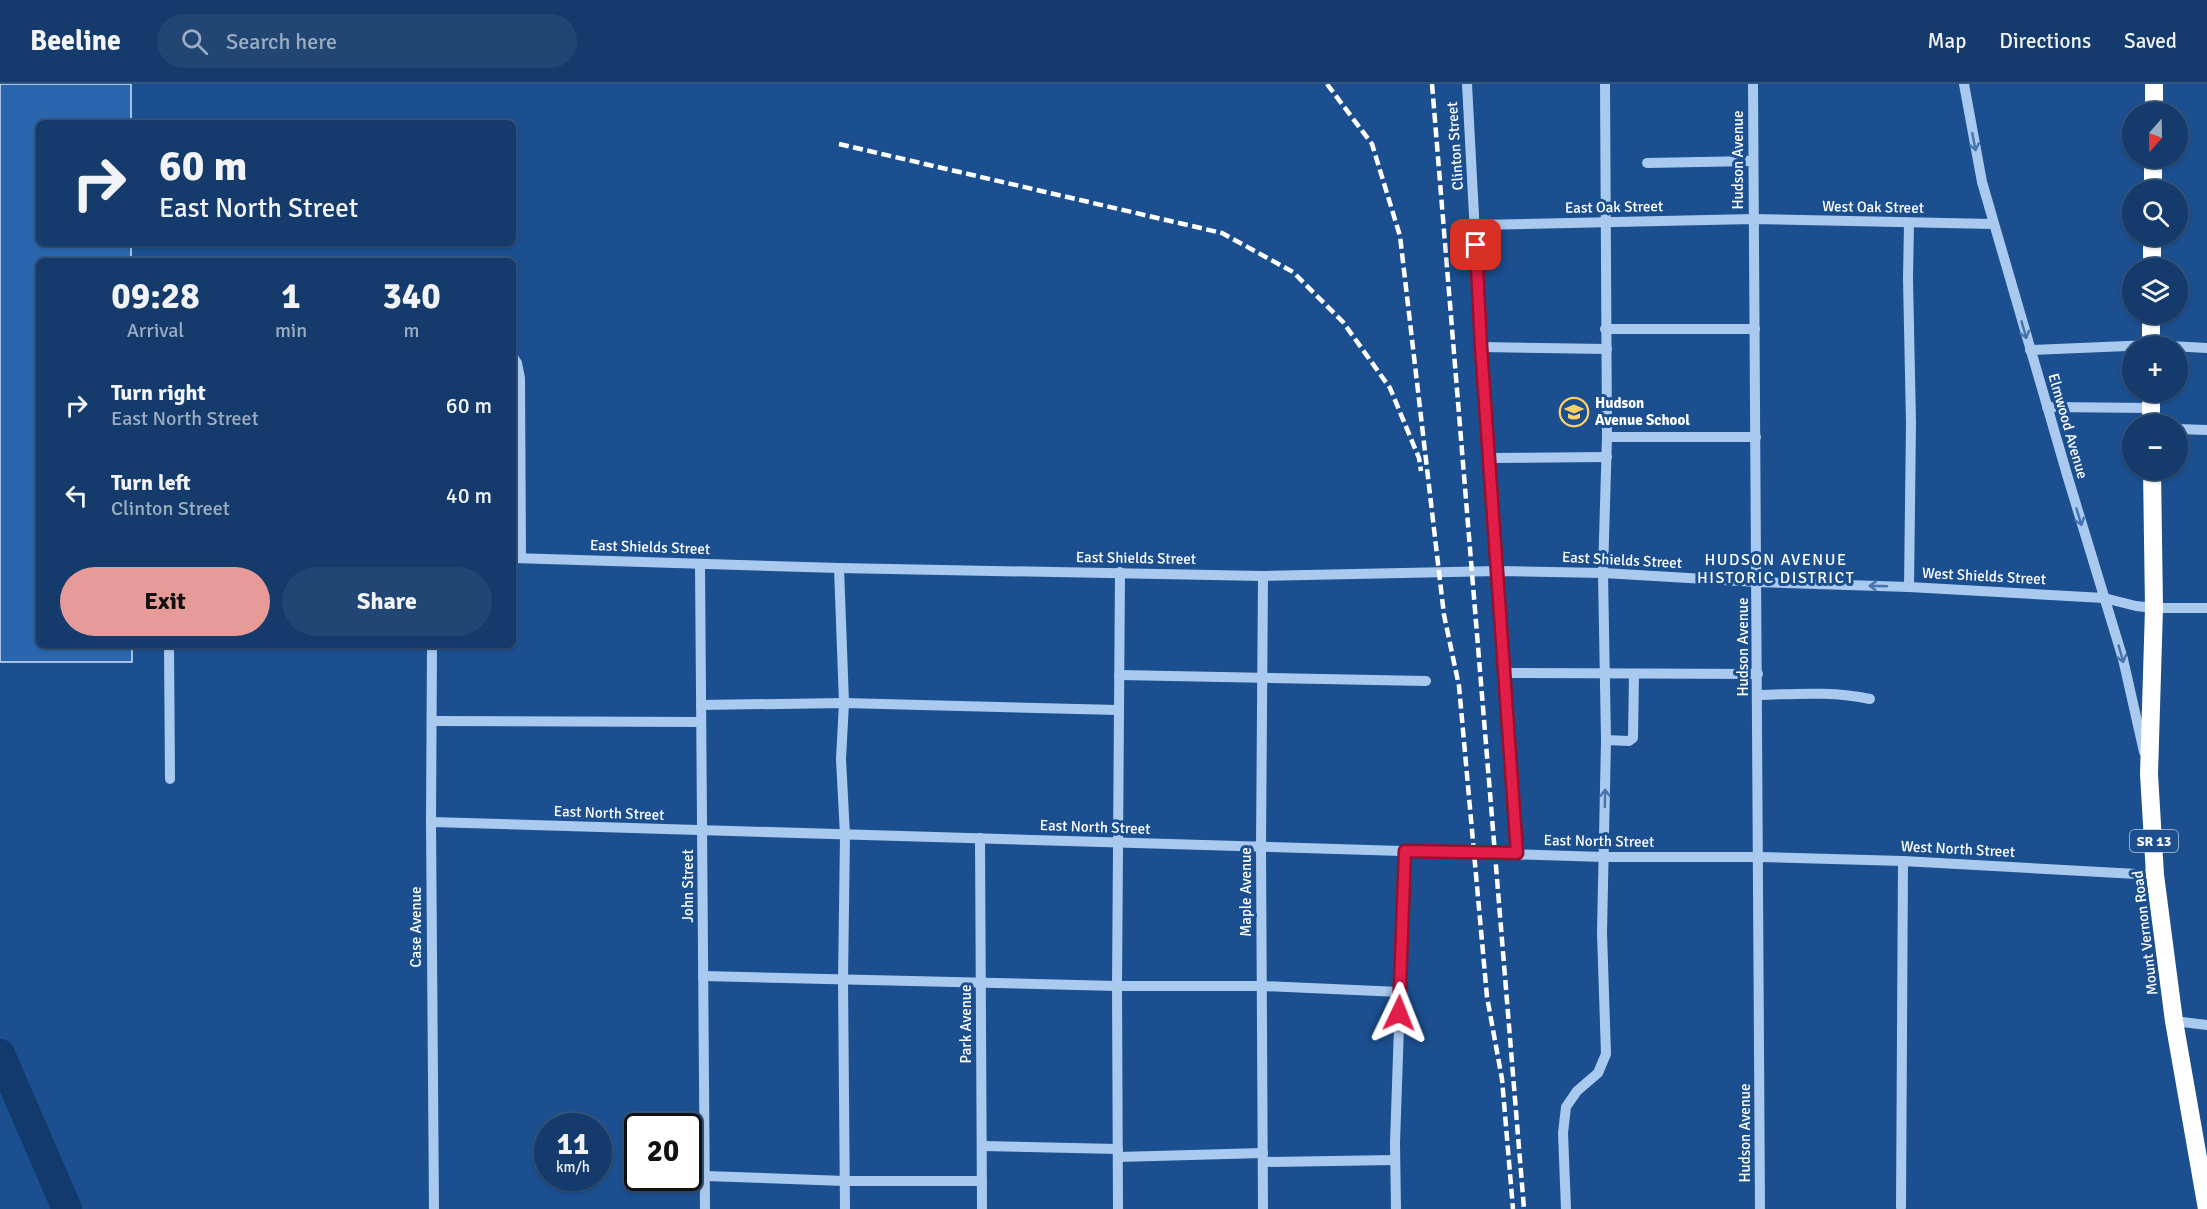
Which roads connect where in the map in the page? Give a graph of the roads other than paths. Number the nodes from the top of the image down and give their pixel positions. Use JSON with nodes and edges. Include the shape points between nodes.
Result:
{"nodes":[{"id":1,"x":1467,"y":84,"type":"edge"},
{"id":2,"x":1605,"y":84,"type":"edge"},
{"id":3,"x":1753,"y":84,"type":"edge"},
{"id":4,"x":1964,"y":84,"type":"edge"},
{"id":5,"x":2154,"y":84,"type":"edge"},
{"id":6,"x":2154,"y":102,"type":"edge"},
{"id":7,"x":1753,"y":161,"type":"junction"},
{"id":8,"x":1647,"y":163,"type":"dead end"},
{"id":9,"x":1753,"y":219,"type":"junction"},
{"id":10,"x":1605,"y":222,"type":"junction"},
{"id":11,"x":1909,"y":223,"type":"junction"},
{"id":12,"x":1475,"y":225,"type":"junction"},
{"id":13,"x":1993,"y":225,"type":"junction"},
{"id":14,"x":1755,"y":328,"type":"junction"},
{"id":15,"x":1605,"y":329,"type":"junction"},
{"id":16,"x":1481,"y":347,"type":"junction"},
{"id":17,"x":2122,"y":347,"type":"edge"},
{"id":18,"x":2188,"y":347,"type":"edge"},
{"id":19,"x":2207,"y":348,"type":"edge"},
{"id":20,"x":1607,"y":349,"type":"junction"},
{"id":21,"x":2030,"y":350,"type":"junction"},
{"id":22,"x":516,"y":362,"type":"edge"},
{"id":23,"x":2047,"y":407,"type":"junction"},
{"id":24,"x":2151,"y":408,"type":"edge"},
{"id":25,"x":2188,"y":429,"type":"edge"},
{"id":26,"x":2207,"y":430,"type":"edge"},
{"id":27,"x":1607,"y":437,"type":"junction"},
{"id":28,"x":1756,"y":437,"type":"junction"},
{"id":29,"x":1607,"y":456,"type":"junction"},
{"id":30,"x":1490,"y":458,"type":"junction"},
{"id":31,"x":2152,"y":480,"type":"edge"},
{"id":32,"x":517,"y":558,"type":"edge"},
{"id":33,"x":700,"y":564,"type":"junction"},
{"id":34,"x":839,"y":568,"type":"junction"},
{"id":35,"x":1499,"y":571,"type":"junction"},
{"id":36,"x":1120,"y":572,"type":"junction"},
{"id":37,"x":1603,"y":573,"type":"junction"},
{"id":38,"x":1263,"y":576,"type":"junction"},
{"id":39,"x":1757,"y":582,"type":"junction"},
{"id":40,"x":1909,"y":587,"type":"junction"},
{"id":41,"x":2104,"y":598,"type":"junction"},
{"id":42,"x":2154,"y":608,"type":"junction"},
{"id":43,"x":2207,"y":608,"type":"edge"},
{"id":44,"x":169,"y":648,"type":"edge"},
{"id":45,"x":432,"y":648,"type":"edge"},
{"id":46,"x":1506,"y":673,"type":"junction"},
{"id":47,"x":1604,"y":674,"type":"junction"},
{"id":48,"x":1634,"y":674,"type":"junction"},
{"id":49,"x":1758,"y":674,"type":"junction"},
{"id":50,"x":1119,"y":675,"type":"junction"},
{"id":51,"x":1262,"y":678,"type":"junction"},
{"id":52,"x":1426,"y":681,"type":"dead end"},
{"id":53,"x":1758,"y":695,"type":"junction"},
{"id":54,"x":1870,"y":699,"type":"dead end"},
{"id":55,"x":844,"y":703,"type":"junction"},
{"id":56,"x":701,"y":705,"type":"junction"},
{"id":57,"x":1118,"y":710,"type":"junction"},
{"id":58,"x":432,"y":721,"type":"junction"},
{"id":59,"x":701,"y":722,"type":"junction"},
{"id":60,"x":1606,"y":740,"type":"junction"},
{"id":61,"x":2149,"y":774,"type":"junction"},
{"id":62,"x":170,"y":779,"type":"dead end"},
{"id":63,"x":431,"y":822,"type":"junction"},
{"id":64,"x":702,"y":831,"type":"junction"},
{"id":65,"x":845,"y":835,"type":"junction"},
{"id":66,"x":980,"y":838,"type":"junction"},
{"id":67,"x":1119,"y":842,"type":"junction"},
{"id":68,"x":1261,"y":846,"type":"junction"},
{"id":69,"x":1405,"y":851,"type":"junction"},
{"id":70,"x":1517,"y":853,"type":"junction"},
{"id":71,"x":1604,"y":857,"type":"junction"},
{"id":72,"x":1759,"y":857,"type":"junction"},
{"id":73,"x":1904,"y":861,"type":"junction"},
{"id":74,"x":2155,"y":875,"type":"junction"},
{"id":75,"x":703,"y":976,"type":"junction"},
{"id":76,"x":843,"y":980,"type":"junction"},
{"id":77,"x":981,"y":982,"type":"junction"},
{"id":78,"x":1117,"y":986,"type":"junction"},
{"id":79,"x":1262,"y":986,"type":"junction"},
{"id":80,"x":1400,"y":992,"type":"junction"},
{"id":81,"x":2174,"y":1021,"type":"junction"},
{"id":82,"x":2207,"y":1025,"type":"edge"},
{"id":83,"x":982,"y":1146,"type":"junction"},
{"id":84,"x":1118,"y":1153,"type":"junction"},
{"id":85,"x":1263,"y":1158,"type":"junction"},
{"id":86,"x":1395,"y":1160,"type":"junction"},
{"id":87,"x":705,"y":1176,"type":"junction"},
{"id":88,"x":845,"y":1181,"type":"junction"},
{"id":89,"x":982,"y":1181,"type":"junction"},
{"id":90,"x":1901,"y":1207,"type":"dead end"},
{"id":91,"x":434,"y":1209,"type":"edge"},
{"id":92,"x":705,"y":1209,"type":"edge"},
{"id":93,"x":845,"y":1209,"type":"edge"},
{"id":94,"x":982,"y":1209,"type":"edge"},
{"id":95,"x":1118,"y":1209,"type":"edge"},
{"id":96,"x":1263,"y":1209,"type":"edge"},
{"id":97,"x":1396,"y":1209,"type":"edge"},
{"id":98,"x":1566,"y":1209,"type":"edge"},
{"id":99,"x":1760,"y":1209,"type":"edge"},
{"id":100,"x":2207,"y":1209,"type":"edge"}],
"edges":[{"from":1,"to":12,"type":"street","name":"Clinton Street"},
{"from":2,"to":10,"type":"street"},
{"from":3,"to":7,"type":"street","name":"Hudson Avenue"},
{"from":4,"to":13,"type":"street","name":"Elmwood Avenue","one_way":true},
{"from":5,"to":6,"type":"highway"},
{"from":7,"to":8,"type":"street"},
{"from":7,"to":9,"type":"street","name":"Hudson Avenue"},
{"from":9,"to":10,"type":"street","name":"East Oak Street"},
{"from":9,"to":11,"type":"street","name":"West Oak Street"},
{"from":9,"to":14,"type":"street","name":"Hudson Avenue"},
{"from":10,"to":12,"type":"street","name":"East Oak Street"},
{"from":10,"to":15,"type":"street"},
{"from":11,"to":13,"type":"street","name":"West Oak Street"},
{"from":11,"to":40,"type":"street"},
{"from":12,"to":16,"type":"street","name":"Clinton Street"},
{"from":13,"to":21,"type":"street","name":"Elmwood Avenue","one_way":true},
{"from":14,"to":15,"type":"street"},
{"from":14,"to":28,"type":"street","name":"Hudson Avenue"},
{"from":15,"to":20,"type":"street"},
{"from":16,"to":20,"type":"street"},
{"from":16,"to":30,"type":"street","name":"Clinton Street"},
{"from":17,"to":21,"type":"street"},
{"from":18,"to":19,"type":"street"},
{"from":20,"to":27,"type":"street"},
{"from":21,"to":23,"type":"street","name":"Elmwood Avenue"},
{"from":22,"to":32,"type":"street","via":[[520,378]]},
{"from":23,"to":24,"type":"street"},
{"from":23,"to":41,"type":"street","name":"Elmwood Avenue","one_way":true},
{"from":25,"to":26,"type":"street"},
{"from":27,"to":28,"type":"street"},
{"from":27,"to":29,"type":"street"},
{"from":28,"to":39,"type":"street","name":"Hudson Avenue"},
{"from":29,"to":30,"type":"street"},
{"from":29,"to":37,"type":"street"},
{"from":30,"to":35,"type":"street","name":"Clinton Street"},
{"from":31,"to":42,"type":"highway","name":"Mount Vernon Road","number":"SR 13"},
{"from":32,"to":33,"type":"street","name":"East Shields Street"},
{"from":33,"to":34,"type":"street","name":"East Shields Street"},
{"from":33,"to":56,"type":"street","name":"John Street"},
{"from":34,"to":36,"type":"street","name":"East Shields Street"},
{"from":34,"to":55,"type":"street"},
{"from":35,"to":37,"type":"street","name":"East Shields Street"},
{"from":35,"to":38,"type":"street","name":"East Shields Street"},
{"from":35,"to":46,"type":"street","name":"Clinton Street"},
{"from":36,"to":38,"type":"street","name":"East Shields Street"},
{"from":36,"to":50,"type":"street"},
{"from":37,"to":39,"type":"street","name":"East Shields Street"},
{"from":37,"to":47,"type":"street"},
{"from":38,"to":51,"type":"street","name":"Maple Avenue"},
{"from":40,"to":39,"type":"street","name":"West Shields Street","one_way":true},
{"from":39,"to":49,"type":"street","name":"Hudson Avenue"},
{"from":40,"to":41,"type":"street","name":"West Shields Street"},
{"from":41,"to":42,"type":"street","name":"West Shields Street"},
{"from":41,"to":61,"type":"street","name":"Elmwood Avenue","one_way":true,"via":[[2123,659]]},
{"from":42,"to":43,"type":"street","name":"West Shields Street"},
{"from":42,"to":61,"type":"highway","name":"Mount Vernon Road","number":"SR 13"},
{"from":44,"to":62,"type":"street"},
{"from":45,"to":58,"type":"street","name":"Case Avenue"},
{"from":46,"to":47,"type":"street"},
{"from":46,"to":70,"type":"street","name":"Clinton Street"},
{"from":47,"to":48,"type":"street"},
{"from":47,"to":60,"type":"street"},
{"from":48,"to":49,"type":"street"},
{"from":48,"to":60,"type":"street","via":[[1633,738]]},
{"from":49,"to":53,"type":"street","name":"Hudson Avenue"},
{"from":50,"to":51,"type":"street"},
{"from":50,"to":57,"type":"street"},
{"from":51,"to":52,"type":"street"},
{"from":51,"to":68,"type":"street","name":"Maple Avenue"},
{"from":53,"to":54,"type":"street"},
{"from":53,"to":72,"type":"street","name":"Hudson Avenue"},
{"from":55,"to":56,"type":"street"},
{"from":55,"to":57,"type":"street"},
{"from":55,"to":65,"type":"street","via":[[841,759]]},
{"from":56,"to":59,"type":"street","name":"John Street"},
{"from":57,"to":67,"type":"street"},
{"from":58,"to":59,"type":"street"},
{"from":58,"to":63,"type":"street","name":"Case Avenue"},
{"from":59,"to":64,"type":"street","name":"John Street"},
{"from":71,"to":60,"type":"street","one_way":true},
{"from":61,"to":74,"type":"highway","name":"Mount Vernon Road","number":"SR 13"},
{"from":63,"to":64,"type":"street","name":"East North Street"},
{"from":63,"to":91,"type":"street","name":"Case Avenue"},
{"from":64,"to":65,"type":"street","name":"East North Street"},
{"from":64,"to":75,"type":"street","name":"John Street"},
{"from":65,"to":66,"type":"street","name":"East North Street"},
{"from":65,"to":76,"type":"street"},
{"from":66,"to":67,"type":"street","name":"East North Street"},
{"from":66,"to":77,"type":"street","name":"Park Avenue"},
{"from":67,"to":68,"type":"street","name":"East North Street"},
{"from":67,"to":78,"type":"street"},
{"from":68,"to":69,"type":"street","name":"East North Street"},
{"from":68,"to":79,"type":"street","name":"Maple Avenue"},
{"from":69,"to":70,"type":"street","name":"East North Street"},
{"from":69,"to":80,"type":"street"},
{"from":70,"to":71,"type":"street","name":"East North Street"},
{"from":71,"to":72,"type":"street","name":"East North Street"},
{"from":71,"to":98,"type":"street","via":[[1606,1054],[1598,1072],[1566,1107]]},
{"from":72,"to":73,"type":"street","name":"West North Street"},
{"from":72,"to":99,"type":"street","name":"Hudson Avenue"},
{"from":73,"to":74,"type":"street","name":"West North Street"},
{"from":73,"to":90,"type":"street"},
{"from":74,"to":81,"type":"highway","name":"Mount Vernon Road","number":"SR 13"},
{"from":75,"to":76,"type":"street"},
{"from":75,"to":87,"type":"street","name":"John Street"},
{"from":76,"to":77,"type":"street"},
{"from":76,"to":88,"type":"street"},
{"from":77,"to":78,"type":"street"},
{"from":77,"to":83,"type":"street","name":"Park Avenue"},
{"from":78,"to":79,"type":"street"},
{"from":78,"to":84,"type":"street"},
{"from":79,"to":80,"type":"street"},
{"from":79,"to":85,"type":"street","name":"Maple Avenue"},
{"from":80,"to":86,"type":"street"},
{"from":81,"to":82,"type":"street"},
{"from":81,"to":100,"type":"highway","name":"Mount Vernon Road","number":"SR 13"},
{"from":83,"to":84,"type":"street"},
{"from":83,"to":89,"type":"street","name":"Park Avenue"},
{"from":84,"to":85,"type":"street"},
{"from":84,"to":95,"type":"street"},
{"from":85,"to":86,"type":"street"},
{"from":85,"to":96,"type":"street","name":"Maple Avenue"},
{"from":86,"to":97,"type":"street"},
{"from":87,"to":88,"type":"street"},
{"from":87,"to":92,"type":"street","name":"John Street"},
{"from":88,"to":89,"type":"street"},
{"from":88,"to":93,"type":"street"},
{"from":89,"to":94,"type":"street","name":"Park Avenue"}]}
